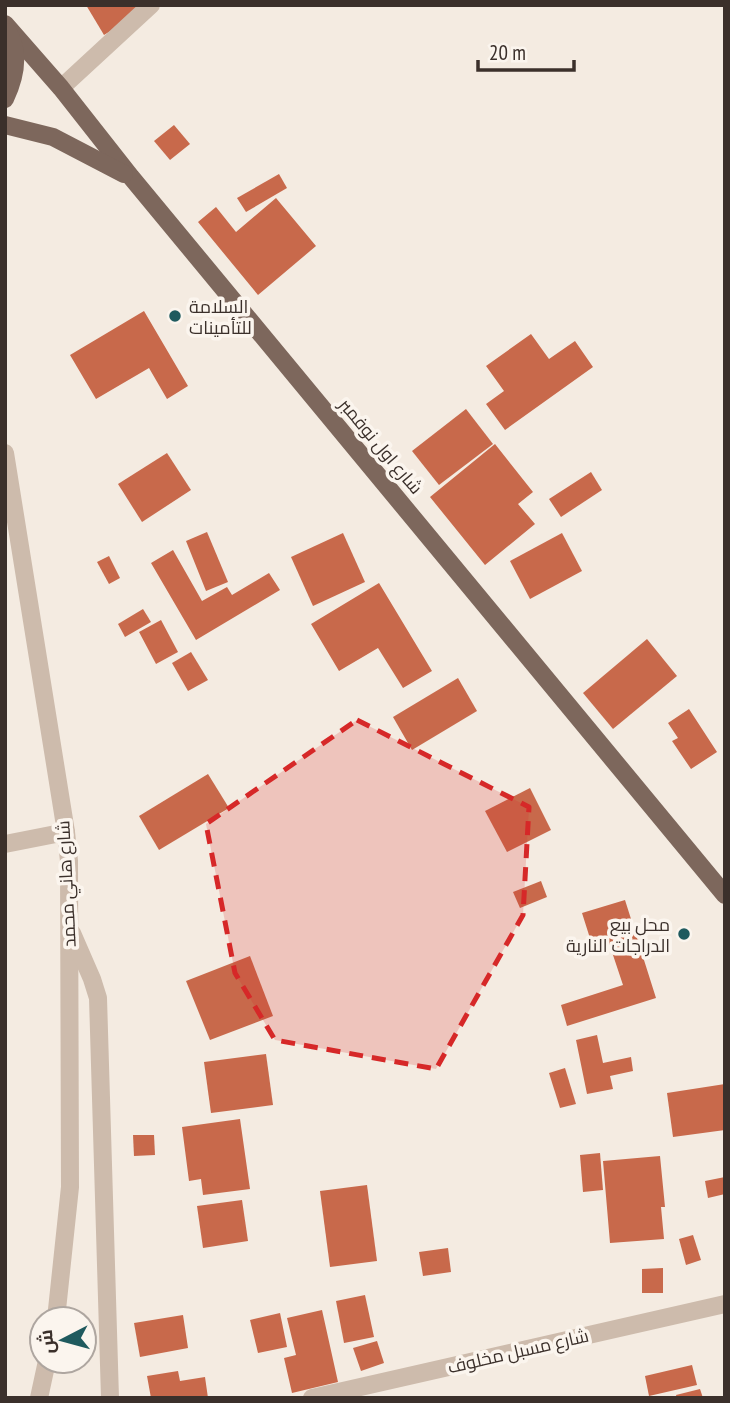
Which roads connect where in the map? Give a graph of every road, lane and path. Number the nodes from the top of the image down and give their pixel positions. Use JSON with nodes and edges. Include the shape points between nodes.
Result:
{"nodes":[{"id":1,"x":151,"y":5,"type":"edge"},
{"id":2,"x":5,"y":25,"type":"edge"},
{"id":3,"x":61,"y":88,"type":"junction"},
{"id":4,"x":5,"y":99,"type":"edge"},
{"id":5,"x":5,"y":125,"type":"edge"},
{"id":6,"x":131,"y":177,"type":"junction"},
{"id":7,"x":5,"y":453,"type":"edge"},
{"id":8,"x":66,"y":832,"type":"junction"},
{"id":9,"x":5,"y":844,"type":"edge"},
{"id":10,"x":725,"y":895,"type":"edge"},
{"id":11,"x":69,"y":927,"type":"junction"},
{"id":12,"x":725,"y":1304,"type":"edge"},
{"id":13,"x":57,"y":1305,"type":"edge"},
{"id":14,"x":44,"y":1375,"type":"edge"},
{"id":15,"x":39,"y":1398,"type":"edge"},
{"id":16,"x":110,"y":1398,"type":"edge"},
{"id":17,"x":312,"y":1398,"type":"edge"}],
"edges":[{"from":1,"to":3,"type":"street"},
{"from":2,"to":3,"type":"main road","name":"شارع اول نوفمبر"},
{"from":2,"to":4,"type":"main road","via":[[16,60]]},
{"from":3,"to":6,"type":"main road","name":"شارع اول نوفمبر"},
{"from":5,"to":6,"type":"main road","via":[[53,137]]},
{"from":6,"to":10,"type":"main road","name":"شارع اول نوفمبر"},
{"from":7,"to":8,"type":"street","name":"شارع هاني محمد"},
{"from":8,"to":9,"type":"street"},
{"from":8,"to":11,"type":"street","name":"شارع هاني محمد"},
{"from":11,"to":13,"type":"street","name":"شارع هاني محمد","via":[[70,1187]]},
{"from":11,"to":16,"type":"street","via":[[97,998]]},
{"from":12,"to":17,"type":"street","name":"شارع مسبل مخلوف"},
{"from":14,"to":15,"type":"street"}]}
